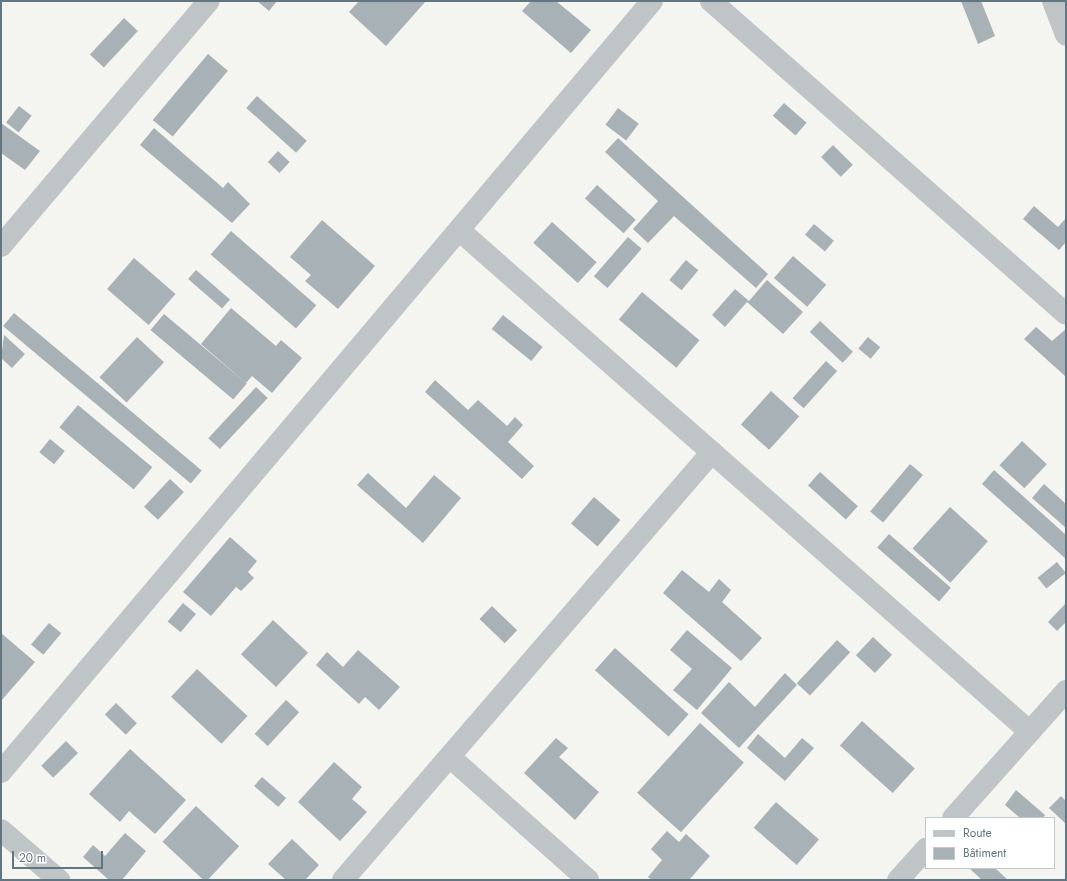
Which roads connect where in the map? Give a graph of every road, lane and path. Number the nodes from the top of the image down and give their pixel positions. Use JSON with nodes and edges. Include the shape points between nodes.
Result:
{"nodes":[{"id":1,"x":209,"y":1,"type":"edge"},
{"id":2,"x":652,"y":1,"type":"edge"},
{"id":3,"x":711,"y":1,"type":"edge"},
{"id":4,"x":1053,"y":1,"type":"edge"},
{"id":5,"x":1066,"y":35,"type":"edge"},
{"id":6,"x":459,"y":230,"type":"junction"},
{"id":7,"x":1,"y":246,"type":"edge"},
{"id":8,"x":1066,"y":314,"type":"edge"},
{"id":9,"x":712,"y":452,"type":"junction"},
{"id":10,"x":1066,"y":691,"type":"edge"},
{"id":11,"x":1030,"y":732,"type":"junction"},
{"id":12,"x":450,"y":757,"type":"junction"},
{"id":13,"x":1,"y":772,"type":"edge"},
{"id":14,"x":954,"y":817,"type":"edge"},
{"id":15,"x":1,"y":830,"type":"edge"},
{"id":16,"x":925,"y":850,"type":"edge"},
{"id":17,"x":59,"y":880,"type":"edge"},
{"id":18,"x":343,"y":880,"type":"edge"},
{"id":19,"x":588,"y":880,"type":"edge"},
{"id":20,"x":898,"y":880,"type":"edge"}],
"edges":[{"from":1,"to":7,"type":"street"},
{"from":2,"to":6,"type":"street"},
{"from":3,"to":8,"type":"street"},
{"from":4,"to":5,"type":"street"},
{"from":6,"to":9,"type":"street"},
{"from":6,"to":13,"type":"street"},
{"from":9,"to":11,"type":"street"},
{"from":9,"to":12,"type":"street"},
{"from":10,"to":11,"type":"street"},
{"from":11,"to":14,"type":"street"},
{"from":12,"to":18,"type":"street"},
{"from":12,"to":19,"type":"street"},
{"from":15,"to":17,"type":"street"},
{"from":16,"to":20,"type":"street"}]}
